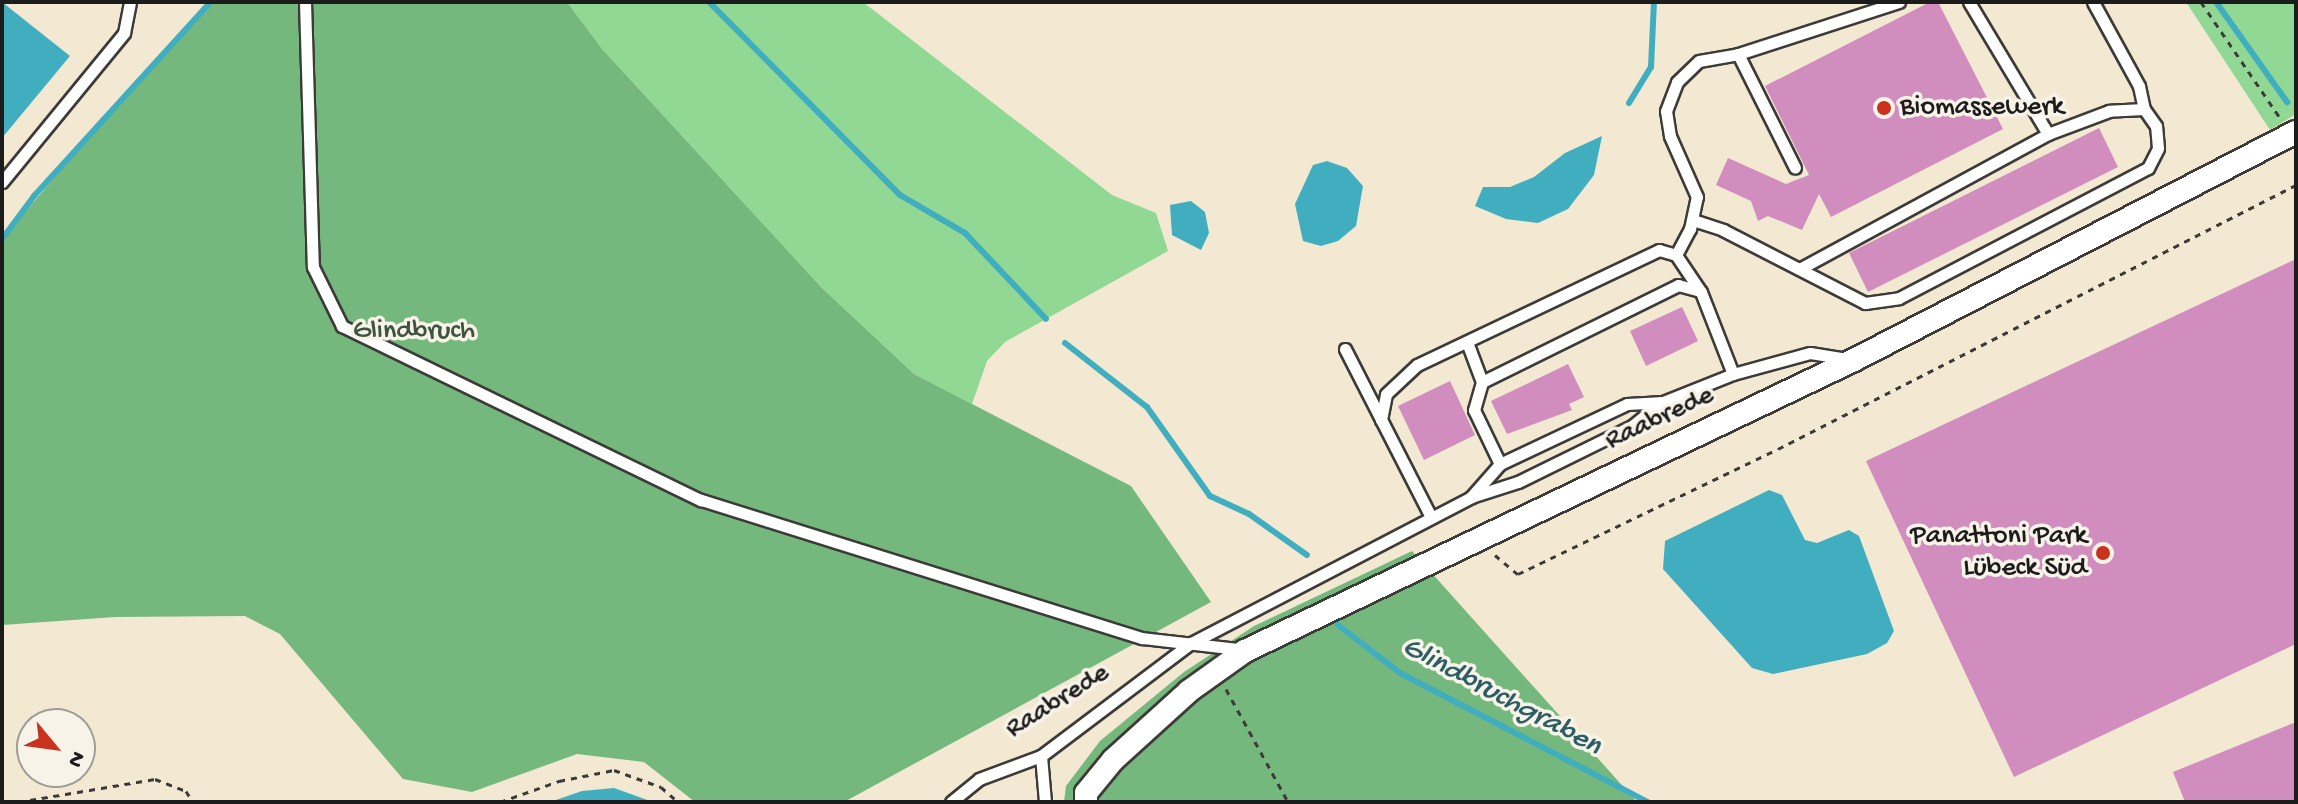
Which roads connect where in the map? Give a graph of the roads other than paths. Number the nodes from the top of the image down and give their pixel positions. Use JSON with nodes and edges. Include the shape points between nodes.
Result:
{"nodes":[{"id":1,"x":128,"y":2,"type":"edge"},
{"id":2,"x":305,"y":2,"type":"edge"},
{"id":3,"x":1899,"y":2,"type":"edge"},
{"id":4,"x":1969,"y":2,"type":"edge"},
{"id":5,"x":2093,"y":2,"type":"edge"},
{"id":6,"x":1738,"y":54,"type":"junction"},
{"id":7,"x":2144,"y":109,"type":"junction"},
{"id":8,"x":2294,"y":133,"type":"edge"},
{"id":9,"x":2048,"y":134,"type":"junction"},
{"id":10,"x":1795,"y":168,"type":"dead end"},
{"id":11,"x":2,"y":182,"type":"edge"},
{"id":12,"x":1693,"y":220,"type":"junction"},
{"id":13,"x":1676,"y":255,"type":"junction"},
{"id":14,"x":1801,"y":268,"type":"junction"},
{"id":15,"x":1701,"y":292,"type":"junction"},
{"id":16,"x":1467,"y":342,"type":"junction"},
{"id":17,"x":1345,"y":349,"type":"dead end"},
{"id":18,"x":1854,"y":360,"type":"junction"},
{"id":19,"x":1733,"y":374,"type":"junction"},
{"id":20,"x":1482,"y":382,"type":"junction"},
{"id":21,"x":1663,"y":402,"type":"junction"},
{"id":22,"x":1381,"y":420,"type":"junction"},
{"id":23,"x":1500,"y":464,"type":"junction"},
{"id":24,"x":1471,"y":497,"type":"junction"},
{"id":25,"x":1431,"y":517,"type":"junction"},
{"id":26,"x":1191,"y":643,"type":"junction"},
{"id":27,"x":1245,"y":651,"type":"junction"},
{"id":28,"x":1041,"y":756,"type":"junction"},
{"id":29,"x":951,"y":802,"type":"edge"},
{"id":30,"x":1045,"y":802,"type":"edge"},
{"id":31,"x":1086,"y":802,"type":"edge"}],
"edges":[{"from":1,"to":11,"type":"lane","via":[[124,33]]},
{"from":2,"to":26,"type":"lane","via":[[313,267],[342,326],[701,500],[1142,638]]},
{"from":3,"to":6,"type":"lane"},
{"from":4,"to":9,"type":"lane"},
{"from":5,"to":7,"type":"lane","via":[[2139,86]]},
{"from":6,"to":10,"type":"lane"},
{"from":6,"to":12,"type":"lane","via":[[1699,61],[1677,82],[1666,111],[1670,136],[1697,197]]},
{"from":7,"to":9,"type":"lane","via":[[2109,111]]},
{"from":7,"to":14,"type":"lane","via":[[2156,126],[2158,148],[2148,168],[1899,298],[1865,303]]},
{"from":8,"to":18,"type":"street","name":"Raabrede"},
{"from":9,"to":14,"type":"lane"},
{"from":12,"to":13,"type":"lane"},
{"from":12,"to":14,"type":"lane"},
{"from":13,"to":15,"type":"lane"},
{"from":13,"to":16,"type":"lane","via":[[1659,250]]},
{"from":15,"to":19,"type":"lane"},
{"from":15,"to":20,"type":"lane","via":[[1678,285]]},
{"from":16,"to":20,"type":"lane"},
{"from":16,"to":22,"type":"lane","via":[[1417,365],[1386,394]]},
{"from":17,"to":22,"type":"lane"},
{"from":18,"to":19,"type":"lane","via":[[1810,353]]},
{"from":18,"to":27,"type":"street","name":"Raabrede"},
{"from":19,"to":21,"type":"lane"},
{"from":20,"to":23,"type":"lane","via":[[1474,410]]},
{"from":21,"to":23,"type":"lane","via":[[1627,404]]},
{"from":21,"to":24,"type":"lane","via":[[1632,426],[1518,482]]},
{"from":22,"to":25,"type":"lane"},
{"from":23,"to":24,"type":"lane"},
{"from":24,"to":25,"type":"lane","name":"Raabrede"},
{"from":25,"to":26,"type":"lane","name":"Raabrede"},
{"from":26,"to":27,"type":"lane"},
{"from":26,"to":28,"type":"lane","name":"Raabrede"},
{"from":27,"to":31,"type":"street","name":"Raabrede","via":[[1113,760],[1086,793]]},
{"from":28,"to":29,"type":"lane","name":"Raabrede","via":[[979,779]]},
{"from":28,"to":30,"type":"lane"}]}
